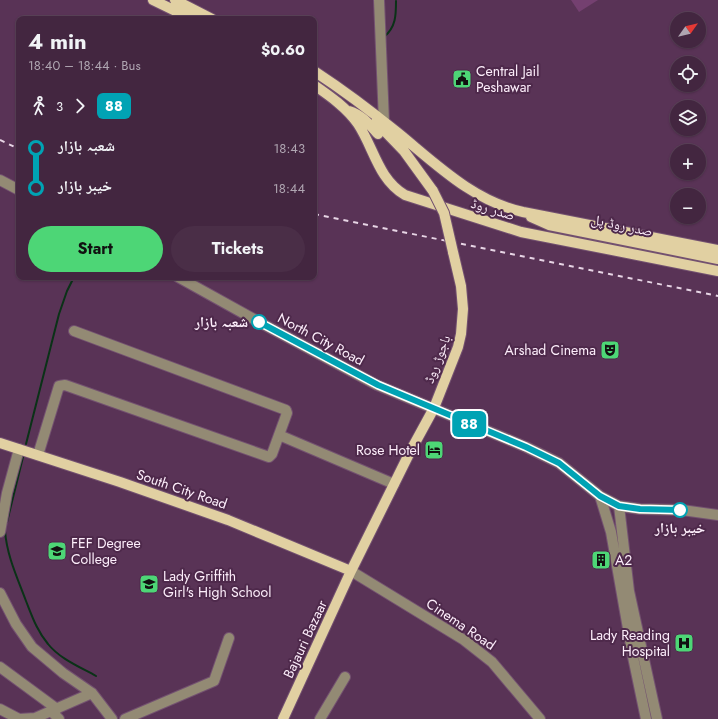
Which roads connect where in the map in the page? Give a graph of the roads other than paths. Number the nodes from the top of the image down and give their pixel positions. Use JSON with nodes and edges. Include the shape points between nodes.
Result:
{"nodes":[{"id":1,"x":153,"y":0,"type":"edge"},
{"id":2,"x":175,"y":0,"type":"edge"},
{"id":3,"x":379,"y":0,"type":"edge"},
{"id":4,"x":186,"y":16,"type":"edge"},
{"id":5,"x":206,"y":16,"type":"edge"},
{"id":6,"x":317,"y":74,"type":"edge"},
{"id":7,"x":317,"y":87,"type":"edge"},
{"id":8,"x":350,"y":95,"type":"junction"},
{"id":9,"x":347,"y":111,"type":"junction"},
{"id":10,"x":384,"y":122,"type":"junction"},
{"id":11,"x":0,"y":180,"type":"edge"},
{"id":12,"x":16,"y":188,"type":"edge"},
{"id":13,"x":432,"y":191,"type":"junction"},
{"id":14,"x":523,"y":212,"type":"junction"},
{"id":15,"x":718,"y":250,"type":"edge"},
{"id":16,"x":718,"y":259,"type":"edge"},
{"id":17,"x":718,"y":271,"type":"edge"},
{"id":18,"x":183,"y":280,"type":"edge"},
{"id":19,"x":74,"y":331,"type":"dead end"},
{"id":20,"x":434,"y":408,"type":"junction"},
{"id":21,"x":278,"y":435,"type":"junction"},
{"id":22,"x":0,"y":442,"type":"edge"},
{"id":23,"x":20,"y":449,"type":"junction"},
{"id":24,"x":38,"y":455,"type":"junction"},
{"id":25,"x":394,"y":484,"type":"junction"},
{"id":26,"x":600,"y":496,"type":"junction"},
{"id":27,"x":619,"y":506,"type":"junction"},
{"id":28,"x":718,"y":515,"type":"edge"},
{"id":29,"x":0,"y":532,"type":"edge"},
{"id":30,"x":351,"y":571,"type":"junction"},
{"id":31,"x":0,"y":592,"type":"edge"},
{"id":32,"x":229,"y":638,"type":"dead end"},
{"id":33,"x":0,"y":658,"type":"edge"},
{"id":34,"x":0,"y":667,"type":"edge"},
{"id":35,"x":10,"y":674,"type":"junction"},
{"id":36,"x":345,"y":677,"type":"dead end"},
{"id":37,"x":638,"y":682,"type":"junction"},
{"id":38,"x":649,"y":682,"type":"junction"},
{"id":39,"x":92,"y":693,"type":"junction"},
{"id":40,"x":0,"y":708,"type":"edge"},
{"id":41,"x":56,"y":713,"type":"edge"},
{"id":42,"x":112,"y":719,"type":"edge"},
{"id":43,"x":125,"y":719,"type":"edge"},
{"id":44,"x":283,"y":719,"type":"edge"},
{"id":45,"x":320,"y":719,"type":"edge"},
{"id":46,"x":540,"y":719,"type":"edge"},
{"id":47,"x":646,"y":719,"type":"edge"},
{"id":48,"x":658,"y":719,"type":"edge"}],
"edges":[{"from":1,"to":4,"type":"main road"},
{"from":2,"to":5,"type":"main road"},
{"from":3,"to":10,"type":"street"},
{"from":6,"to":8,"type":"main road","name":"صدر روڈ"},
{"from":7,"to":9,"type":"main road","name":"صدر روڈ"},
{"from":8,"to":10,"type":"main road","name":"صدر روڈ"},
{"from":8,"to":13,"type":"main road","name":"باجوڑ روڈ","via":[[404,151]]},
{"from":9,"to":13,"type":"main road","name":"باجوڑ روڈ","via":[[363,117]]},
{"from":9,"to":17,"type":"main road","name":"صدر روڈ","via":[[358,123],[384,175],[396,190],[405,195],[521,232]]},
{"from":10,"to":14,"type":"main road","name":"صدر روڈ","via":[[466,188],[495,203]]},
{"from":11,"to":12,"type":"street"},
{"from":13,"to":20,"type":"main road","name":"باجوڑ روڈ","bridge":true,"via":[[444,213],[461,286],[463,309],[458,347]]},
{"from":14,"to":15,"type":"main road","name":"صدر روڈ"},
{"from":14,"to":16,"type":"main road","name":"صدر روڈ پل","via":[[540,222]]},
{"from":18,"to":20,"type":"street","name":"North City Road","via":[[378,385]]},
{"from":19,"to":21,"type":"street","via":[[286,410]]},
{"from":20,"to":25,"type":"main road","name":"باجوڑ روڈ"},
{"from":20,"to":26,"type":"street","name":"North City Road","via":[[559,463]]},
{"from":21,"to":24,"type":"street","via":[[269,457],[62,385],[59,386]]},
{"from":21,"to":25,"type":"street"},
{"from":22,"to":23,"type":"main road","name":"South City Road"},
{"from":23,"to":24,"type":"main road","name":"South City Road"},
{"from":23,"to":29,"type":"street","via":[[7,493]]},
{"from":24,"to":30,"type":"main road","name":"South City Road","via":[[228,520]]},
{"from":25,"to":30,"type":"main road","name":"باجوڑ روڈ"},
{"from":26,"to":27,"type":"street","name":"North City Road"},
{"from":26,"to":37,"type":"street","via":[[611,532]]},
{"from":27,"to":28,"type":"street","name":"North City Road"},
{"from":27,"to":38,"type":"street","via":[[629,591]]},
{"from":30,"to":44,"type":"main road","name":"Bajauri Bazaar"},
{"from":30,"to":46,"type":"street","name":"Cinema Road","via":[[464,640],[492,662]]},
{"from":31,"to":39,"type":"street","via":[[16,624],[32,647],[62,673]]},
{"from":32,"to":43,"type":"street","via":[[214,681]]},
{"from":33,"to":35,"type":"street"},
{"from":34,"to":35,"type":"street"},
{"from":35,"to":41,"type":"street"},
{"from":36,"to":45,"type":"street"},
{"from":37,"to":38,"type":"street"},
{"from":37,"to":47,"type":"street"},
{"from":38,"to":48,"type":"street"},
{"from":39,"to":41,"type":"street"},
{"from":39,"to":42,"type":"street"},
{"from":40,"to":41,"type":"street","via":[[19,718],[35,718]]}]}
